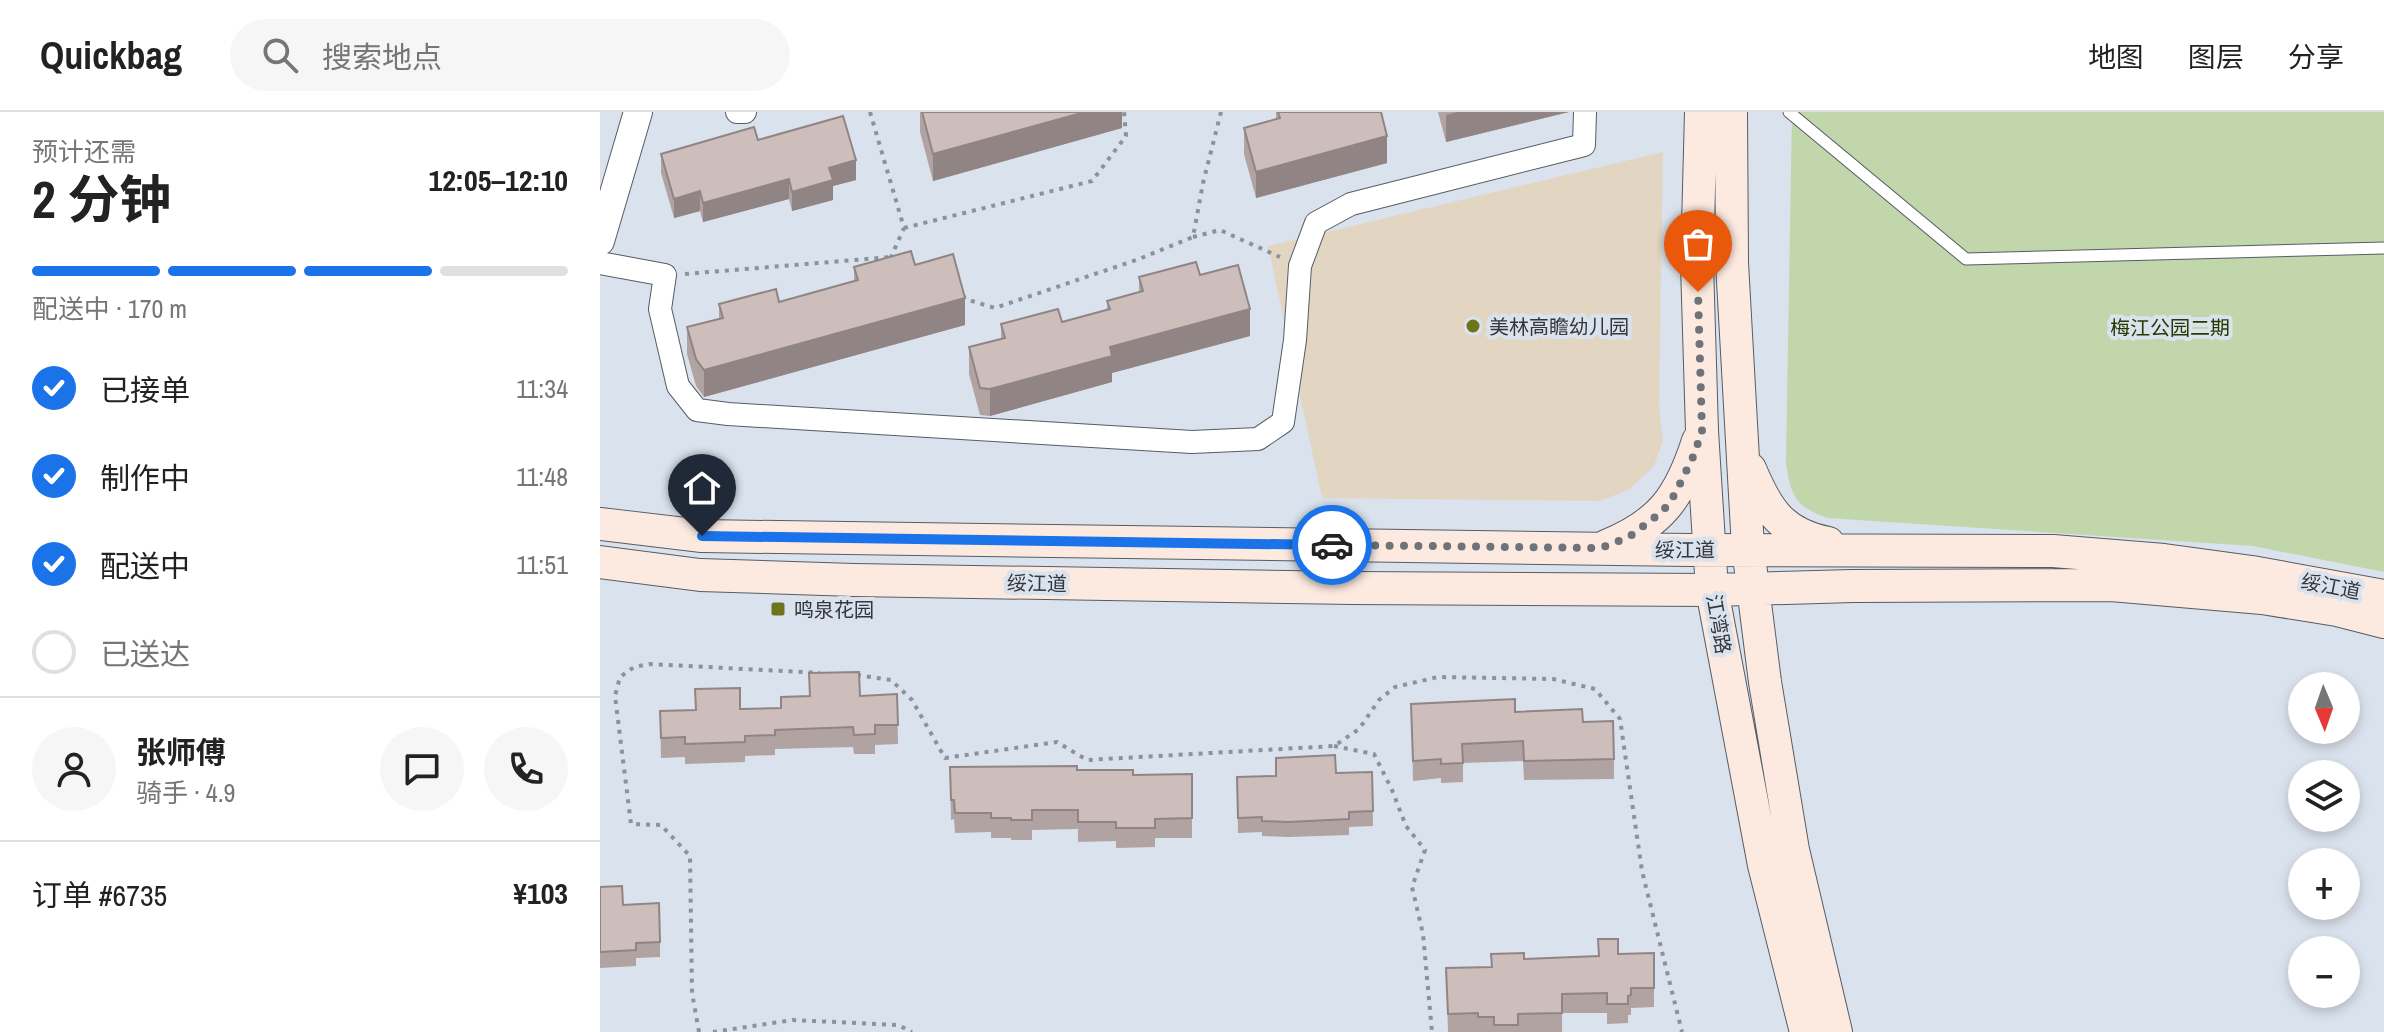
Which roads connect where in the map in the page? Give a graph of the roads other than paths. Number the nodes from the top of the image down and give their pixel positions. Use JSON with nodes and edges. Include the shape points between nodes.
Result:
{"nodes":[{"id":1,"x":638,"y":112,"type":"edge"},
{"id":2,"x":737,"y":112,"type":"edge"},
{"id":3,"x":745,"y":112,"type":"edge"},
{"id":4,"x":1585,"y":112,"type":"edge"},
{"id":5,"x":1701,"y":112,"type":"edge"},
{"id":6,"x":1731,"y":112,"type":"edge"},
{"id":7,"x":1789,"y":112,"type":"edge"},
{"id":8,"x":600,"y":241,"type":"edge"},
{"id":9,"x":2384,"y":248,"type":"edge"},
{"id":10,"x":600,"y":263,"type":"edge"},
{"id":11,"x":1702,"y":431,"type":"junction"},
{"id":12,"x":1741,"y":431,"type":"junction"},
{"id":13,"x":1724,"y":497,"type":"junction"},
{"id":14,"x":600,"y":524,"type":"edge"},
{"id":15,"x":1703,"y":543,"type":"junction"},
{"id":16,"x":1752,"y":544,"type":"junction"},
{"id":17,"x":1601,"y":548,"type":"junction"},
{"id":18,"x":1852,"y":549,"type":"junction"},
{"id":19,"x":600,"y":562,"type":"edge"},
{"id":20,"x":1853,"y":586,"type":"junction"},
{"id":21,"x":1753,"y":587,"type":"junction"},
{"id":22,"x":1603,"y":589,"type":"junction"},
{"id":23,"x":1712,"y":590,"type":"junction"},
{"id":24,"x":2384,"y":596,"type":"edge"},
{"id":25,"x":2384,"y":622,"type":"edge"},
{"id":26,"x":1806,"y":1032,"type":"edge"},
{"id":27,"x":1836,"y":1032,"type":"edge"}],
"edges":[{"from":1,"to":8,"type":"street"},
{"from":2,"to":3,"type":"street"},
{"from":4,"to":10,"type":"street","via":[[1584,145],[1351,204],[1316,223],[1300,266],[1283,422],[1258,439],[1192,442],[697,410],[678,386],[660,309],[665,275]]},
{"from":5,"to":11,"type":"main road","name":"江湾路","via":[[1697,264]]},
{"from":6,"to":12,"type":"main road","name":"江湾路"},
{"from":7,"to":9,"type":"lane","via":[[1966,259]]},
{"from":11,"to":13,"type":"main road"},
{"from":11,"to":15,"type":"main road","name":"江湾路"},
{"from":11,"to":17,"type":"main road","via":[[1686,474],[1663,511],[1629,537]]},
{"from":12,"to":13,"type":"main road"},
{"from":12,"to":16,"type":"main road","name":"江湾路"},
{"from":12,"to":18,"type":"main road","via":[[1749,467],[1772,512],[1790,529],[1815,541]]},
{"from":13,"to":15,"type":"main road"},
{"from":13,"to":16,"type":"main road"},
{"from":14,"to":17,"type":"main road","name":"绥江道","via":[[702,536]]},
{"from":15,"to":16,"type":"main road","name":"绥江道"},
{"from":15,"to":17,"type":"main road","name":"绥江道"},
{"from":15,"to":22,"type":"main road","via":[[1638,578]]},
{"from":15,"to":23,"type":"main road","name":"江湾路"},
{"from":16,"to":18,"type":"main road","name":"绥江道"},
{"from":16,"to":20,"type":"main road","via":[[1810,574]]},
{"from":16,"to":21,"type":"main road","name":"江湾路"},
{"from":18,"to":24,"type":"main road","name":"绥江道","via":[[2053,551],[2164,560]]},
{"from":19,"to":22,"type":"main road","name":"绥江道","via":[[700,575],[797,579]]},
{"from":20,"to":21,"type":"main road","name":"绥江道"},
{"from":20,"to":25,"type":"main road","name":"绥江道","via":[[2125,586],[2262,598]]},
{"from":21,"to":23,"type":"main road","name":"绥江道"},
{"from":21,"to":27,"type":"main road","name":"江湾路","via":[[1793,850]]},
{"from":22,"to":23,"type":"main road","name":"绥江道"},
{"from":23,"to":26,"type":"main road","name":"江湾路","via":[[1764,865]]}]}
